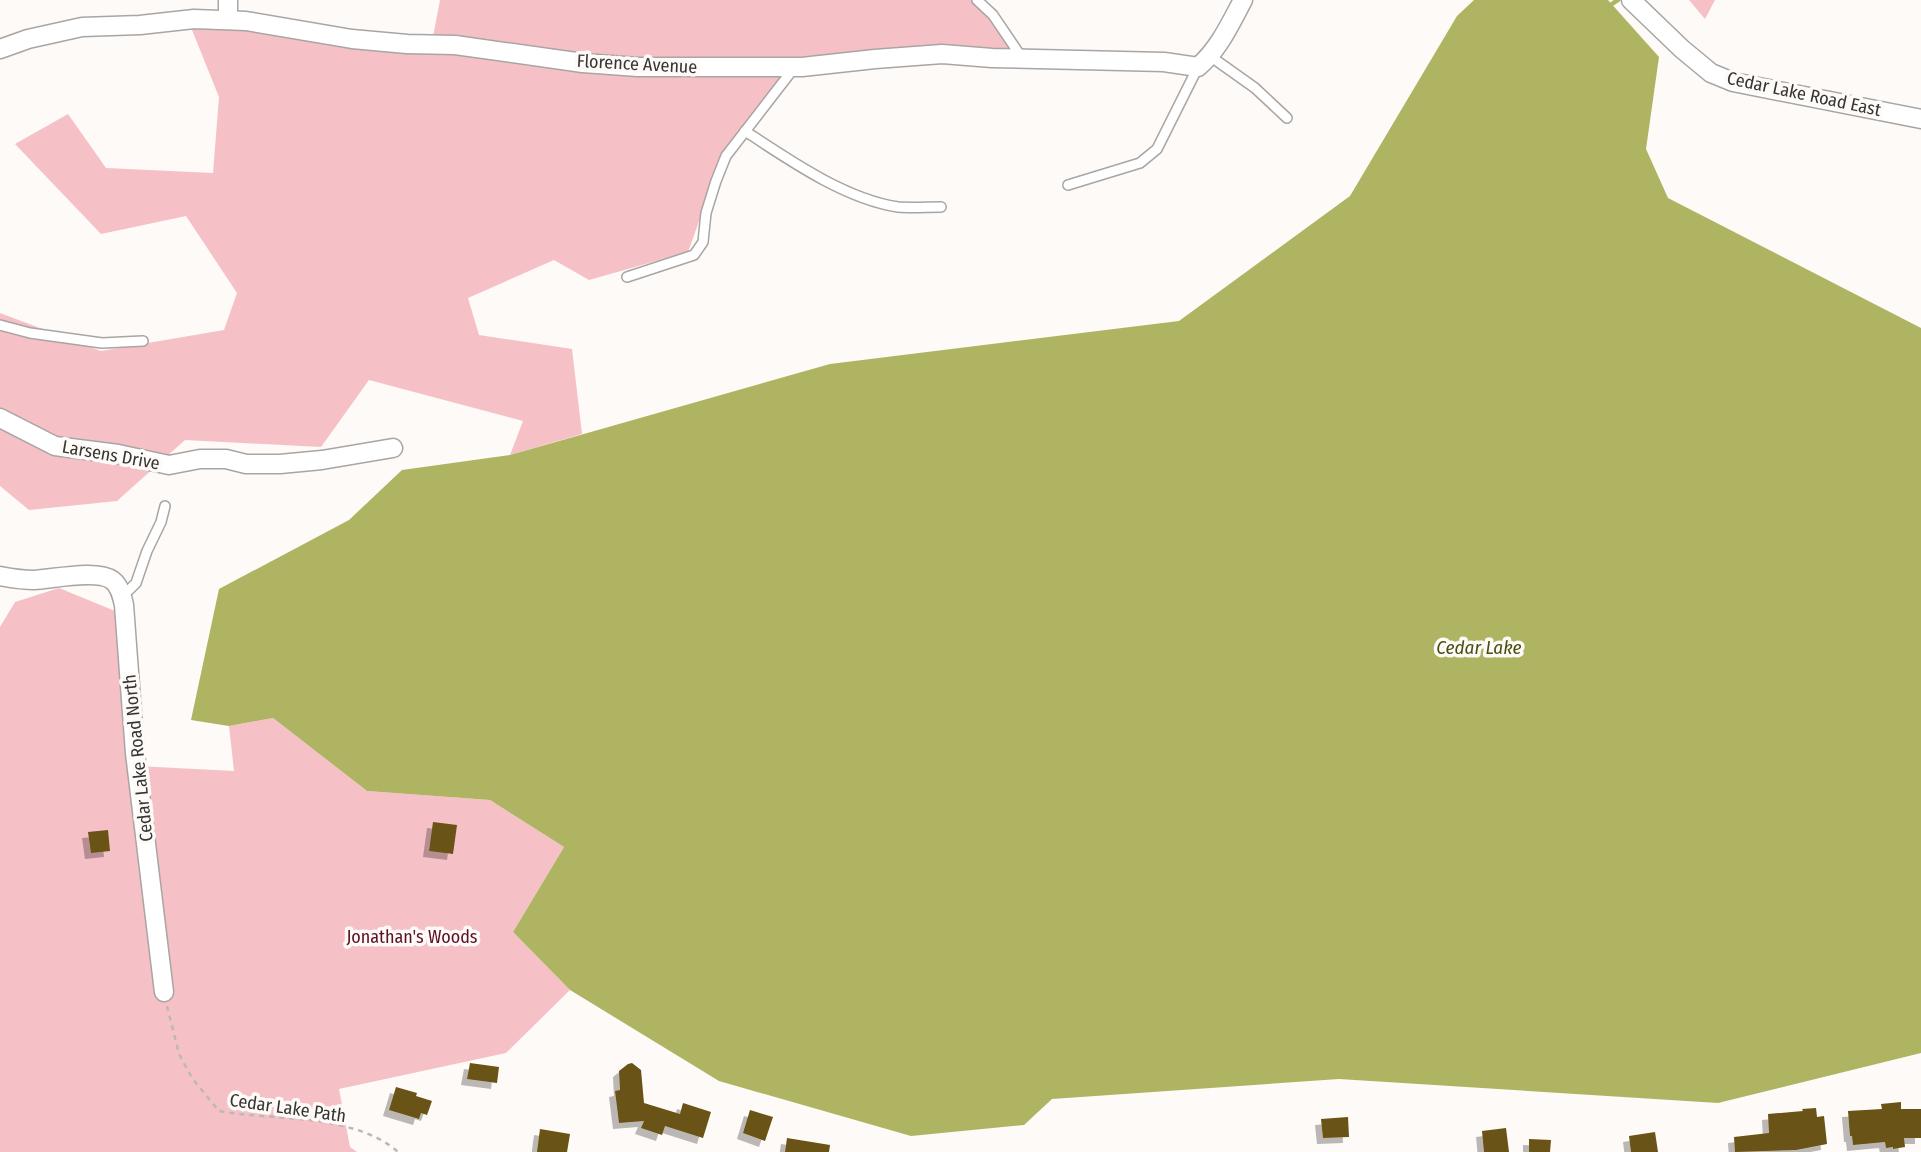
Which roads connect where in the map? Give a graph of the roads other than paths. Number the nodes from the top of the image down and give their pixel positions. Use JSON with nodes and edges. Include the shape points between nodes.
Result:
{"nodes":[{"id":1,"x":228,"y":0,"type":"edge"},
{"id":2,"x":977,"y":0,"type":"edge"},
{"id":3,"x":1243,"y":0,"type":"edge"},
{"id":4,"x":1632,"y":1,"type":"edge"},
{"id":5,"x":228,"y":20,"type":"junction"},
{"id":6,"x":0,"y":49,"type":"edge"},
{"id":7,"x":1022,"y":58,"type":"junction"},
{"id":8,"x":1204,"y":61,"type":"junction"},
{"id":9,"x":795,"y":67,"type":"junction"},
{"id":10,"x":1287,"y":118,"type":"dead end"},
{"id":11,"x":1921,"y":119,"type":"edge"},
{"id":12,"x":745,"y":131,"type":"junction"},
{"id":13,"x":1068,"y":186,"type":"dead end"},
{"id":14,"x":942,"y":207,"type":"dead end"},
{"id":15,"x":627,"y":277,"type":"dead end"},
{"id":16,"x":0,"y":325,"type":"edge"},
{"id":17,"x":143,"y":341,"type":"dead end"},
{"id":18,"x":0,"y":418,"type":"edge"},
{"id":19,"x":393,"y":448,"type":"dead end"},
{"id":20,"x":165,"y":506,"type":"dead end"},
{"id":21,"x":0,"y":576,"type":"edge"},
{"id":22,"x":121,"y":594,"type":"junction"},
{"id":23,"x":164,"y":992,"type":"road end"}],
"edges":[{"from":1,"to":5,"type":"street"},
{"from":2,"to":7,"type":"lane"},
{"from":3,"to":8,"type":"street"},
{"from":4,"to":11,"type":"street","name":"Cedar Lake Road East","via":[[1682,50],[1711,73],[1733,82]]},
{"from":5,"to":6,"type":"street","name":"Florence Avenue","via":[[82,27]]},
{"from":5,"to":9,"type":"street","name":"Florence Avenue","via":[[352,39],[455,46],[583,63]]},
{"from":7,"to":8,"type":"street","name":"Florence Avenue"},
{"from":7,"to":9,"type":"street","name":"Florence Avenue","via":[[942,54]]},
{"from":8,"to":10,"type":"lane","via":[[1255,89]]},
{"from":8,"to":13,"type":"lane","via":[[1157,149],[1140,163]]},
{"from":9,"to":12,"type":"lane"},
{"from":12,"to":14,"type":"lane","via":[[859,196],[899,207]]},
{"from":12,"to":15,"type":"lane","via":[[726,156],[706,213],[703,242],[694,255]]},
{"from":16,"to":17,"type":"lane","via":[[102,343]]},
{"from":18,"to":19,"type":"street","name":"Larsens Drive","via":[[55,446],[169,465],[200,459],[281,464]]},
{"from":20,"to":22,"type":"lane","via":[[136,583]]},
{"from":21,"to":22,"type":"street","via":[[99,575],[117,585]]},
{"from":22,"to":23,"type":"street","name":"Cedar Lake Road North"}]}
